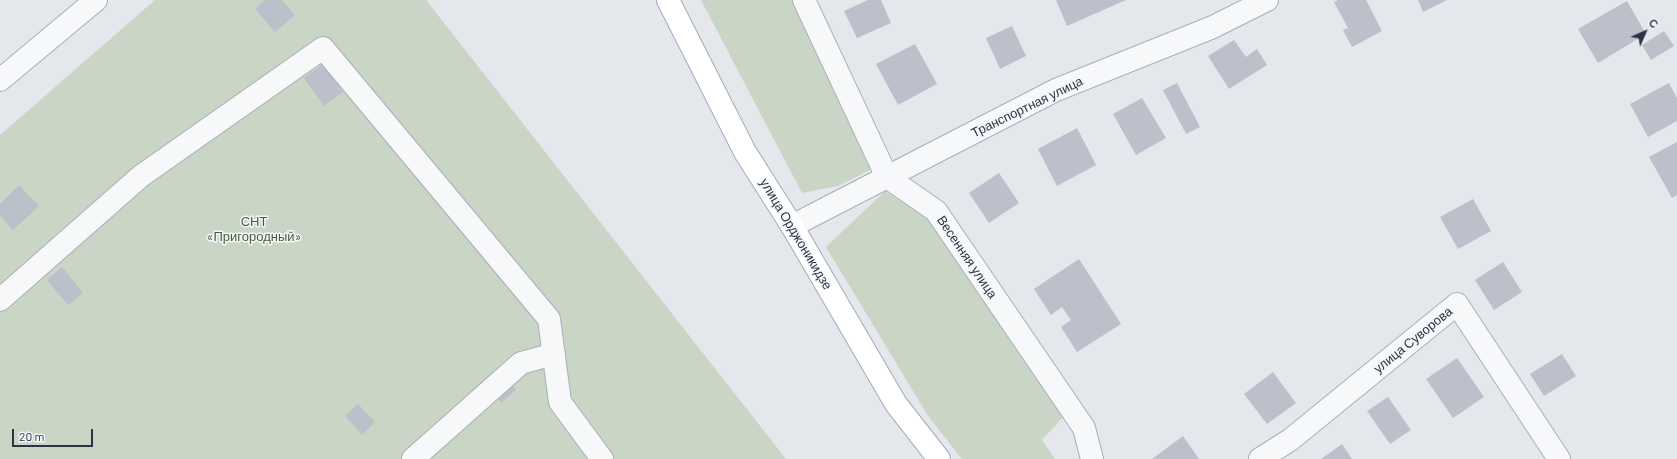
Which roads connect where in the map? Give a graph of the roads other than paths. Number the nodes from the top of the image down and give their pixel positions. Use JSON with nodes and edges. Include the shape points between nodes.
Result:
{"nodes":[{"id":1,"x":96,"y":0,"type":"edge"},
{"id":2,"x":668,"y":0,"type":"edge"},
{"id":3,"x":804,"y":0,"type":"edge"},
{"id":4,"x":1267,"y":0,"type":"edge"},
{"id":5,"x":0,"y":80,"type":"edge"},
{"id":6,"x":887,"y":177,"type":"junction"},
{"id":7,"x":792,"y":226,"type":"junction"},
{"id":8,"x":0,"y":300,"type":"edge"},
{"id":9,"x":554,"y":354,"type":"junction"},
{"id":10,"x":412,"y":459,"type":"edge"},
{"id":11,"x":602,"y":459,"type":"edge"},
{"id":12,"x":938,"y":459,"type":"edge"},
{"id":13,"x":1092,"y":459,"type":"edge"},
{"id":14,"x":1260,"y":459,"type":"edge"},
{"id":15,"x":1559,"y":459,"type":"edge"}],
"edges":[{"from":1,"to":5,"type":"street"},
{"from":2,"to":7,"type":"main road","name":"улица Орджоникидзе","via":[[745,152]]},
{"from":3,"to":6,"type":"street"},
{"from":4,"to":6,"type":"street","name":"Транспортная улица","via":[[1213,27],[1056,90]]},
{"from":6,"to":7,"type":"street","name":"Транспортная улица"},
{"from":6,"to":13,"type":"street","name":"Весенняя улица","via":[[936,211],[1084,428]]},
{"from":7,"to":12,"type":"main road","name":"улица Орджоникидзе","via":[[896,404]]},
{"from":8,"to":9,"type":"street","via":[[141,176],[323,48],[549,319]]},
{"from":9,"to":10,"type":"street","via":[[521,364]]},
{"from":9,"to":11,"type":"street","via":[[560,402]]},
{"from":14,"to":15,"type":"street","name":"улица Суворова","via":[[1290,440],[1457,304]]}]}
